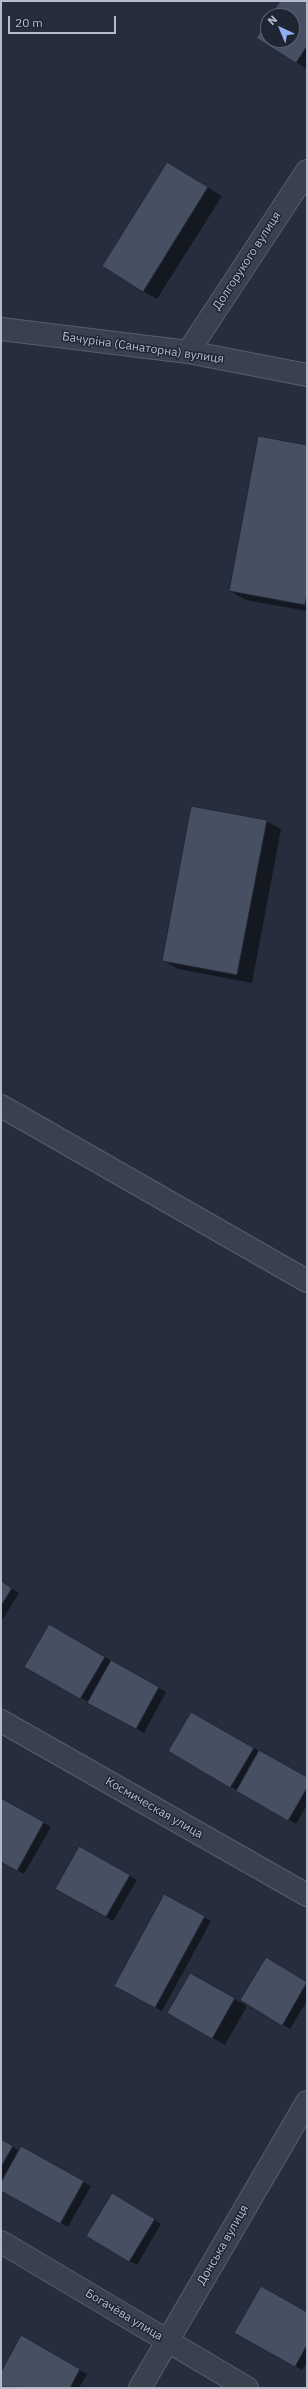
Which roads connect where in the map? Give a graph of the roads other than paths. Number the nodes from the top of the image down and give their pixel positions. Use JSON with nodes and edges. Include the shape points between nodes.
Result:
{"nodes":[{"id":1,"x":307,"y":171,"type":"edge"},
{"id":2,"x":1,"y":330,"type":"edge"},
{"id":3,"x":188,"y":352,"type":"junction"},
{"id":4,"x":307,"y":375,"type":"edge"},
{"id":5,"x":1,"y":1106,"type":"edge"},
{"id":6,"x":307,"y":1282,"type":"edge"},
{"id":7,"x":1,"y":1721,"type":"edge"},
{"id":8,"x":307,"y":1895,"type":"edge"},
{"id":9,"x":307,"y":2102,"type":"edge"},
{"id":10,"x":1,"y":2242,"type":"edge"},
{"id":11,"x":167,"y":2341,"type":"junction"},
{"id":12,"x":140,"y":2388,"type":"edge"},
{"id":13,"x":247,"y":2388,"type":"edge"}],
"edges":[{"from":1,"to":3,"type":"street","name":"Долгорукого вулиця"},
{"from":2,"to":3,"type":"street","name":"Бачуріна (Санаторна) вулиця"},
{"from":3,"to":4,"type":"street","name":"Бачуріна (Санаторна) вулиця"},
{"from":5,"to":6,"type":"street"},
{"from":7,"to":8,"type":"street","name":"Космическая улица"},
{"from":9,"to":11,"type":"street","name":"Донська вулиця"},
{"from":10,"to":11,"type":"street","name":"Богачёва улица"},
{"from":11,"to":12,"type":"street","name":"Донська вулиця"},
{"from":11,"to":13,"type":"street","name":"Богачёва улица"}]}
